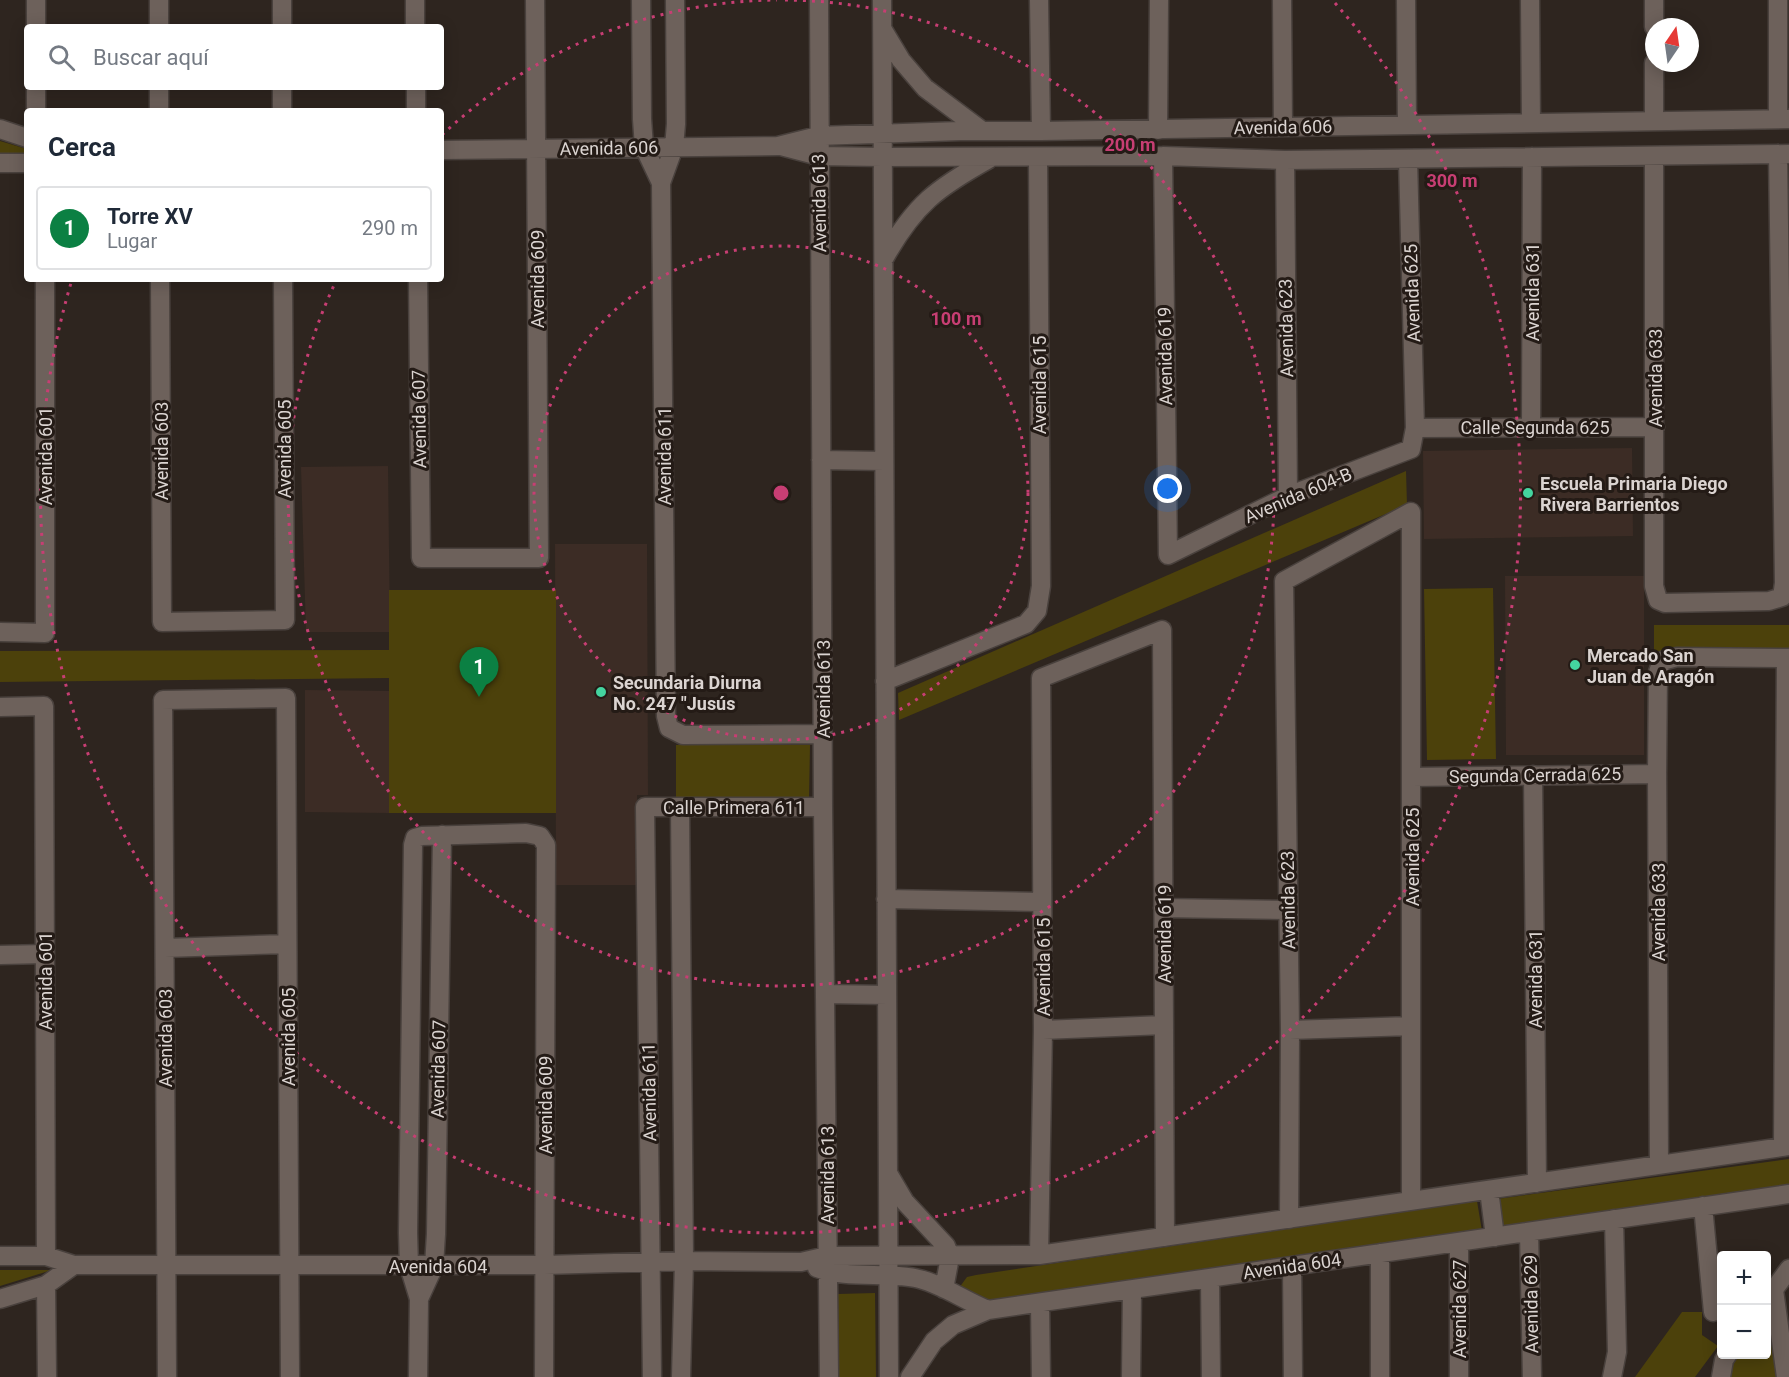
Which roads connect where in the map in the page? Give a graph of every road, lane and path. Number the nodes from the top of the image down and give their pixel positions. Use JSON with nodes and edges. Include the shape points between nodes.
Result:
{"nodes":[{"id":1,"x":36,"y":0,"type":"edge"},
{"id":2,"x":159,"y":0,"type":"edge"},
{"id":3,"x":282,"y":0,"type":"edge"},
{"id":4,"x":415,"y":0,"type":"edge"},
{"id":5,"x":535,"y":0,"type":"edge"},
{"id":6,"x":641,"y":0,"type":"edge"},
{"id":7,"x":675,"y":0,"type":"edge"},
{"id":8,"x":819,"y":0,"type":"edge"},
{"id":9,"x":882,"y":0,"type":"edge"},
{"id":10,"x":1039,"y":0,"type":"edge"},
{"id":11,"x":1158,"y":0,"type":"edge"},
{"id":12,"x":1282,"y":0,"type":"edge"},
{"id":13,"x":1406,"y":0,"type":"edge"},
{"id":14,"x":1530,"y":0,"type":"edge"},
{"id":15,"x":1654,"y":0,"type":"edge"},
{"id":16,"x":1778,"y":0,"type":"edge"},
{"id":17,"x":1654,"y":18,"type":"edge"},
{"id":18,"x":36,"y":24,"type":"edge"},
{"id":19,"x":159,"y":24,"type":"edge"},
{"id":20,"x":282,"y":24,"type":"edge"},
{"id":21,"x":415,"y":24,"type":"edge"},
{"id":22,"x":883,"y":28,"type":"junction"},
{"id":23,"x":1654,"y":72,"type":"edge"},
{"id":24,"x":36,"y":90,"type":"edge"},
{"id":25,"x":159,"y":90,"type":"edge"},
{"id":26,"x":282,"y":90,"type":"edge"},
{"id":27,"x":416,"y":90,"type":"edge"},
{"id":28,"x":36,"y":108,"type":"edge"},
{"id":29,"x":159,"y":108,"type":"edge"},
{"id":30,"x":282,"y":108,"type":"edge"},
{"id":31,"x":416,"y":108,"type":"edge"},
{"id":32,"x":1784,"y":119,"type":"edge"},
{"id":33,"x":1654,"y":121,"type":"junction"},
{"id":34,"x":1531,"y":123,"type":"junction"},
{"id":35,"x":1478,"y":124,"type":"junction"},
{"id":36,"x":1407,"y":125,"type":"junction"},
{"id":37,"x":1283,"y":127,"type":"junction"},
{"id":38,"x":0,"y":129,"type":"edge"},
{"id":39,"x":1158,"y":129,"type":"junction"},
{"id":40,"x":981,"y":130,"type":"junction"},
{"id":41,"x":960,"y":131,"type":"junction"},
{"id":42,"x":1041,"y":131,"type":"junction"},
{"id":43,"x":882,"y":133,"type":"junction"},
{"id":44,"x":818,"y":136,"type":"junction"},
{"id":45,"x":24,"y":137,"type":"edge"},
{"id":46,"x":778,"y":146,"type":"junction"},
{"id":47,"x":644,"y":147,"type":"junction"},
{"id":48,"x":674,"y":147,"type":"junction"},
{"id":49,"x":536,"y":148,"type":"junction"},
{"id":50,"x":444,"y":150,"type":"edge"},
{"id":51,"x":1784,"y":154,"type":"edge"},
{"id":52,"x":819,"y":156,"type":"junction"},
{"id":53,"x":1163,"y":156,"type":"junction"},
{"id":54,"x":1654,"y":156,"type":"junction"},
{"id":55,"x":1532,"y":157,"type":"junction"},
{"id":56,"x":882,"y":158,"type":"junction"},
{"id":57,"x":961,"y":158,"type":"junction"},
{"id":58,"x":991,"y":158,"type":"junction"},
{"id":59,"x":1038,"y":158,"type":"junction"},
{"id":60,"x":1479,"y":158,"type":"junction"},
{"id":61,"x":1408,"y":159,"type":"junction"},
{"id":62,"x":1285,"y":160,"type":"junction"},
{"id":63,"x":0,"y":163,"type":"edge"},
{"id":64,"x":24,"y":163,"type":"edge"},
{"id":65,"x":661,"y":183,"type":"junction"},
{"id":66,"x":884,"y":258,"type":"junction"},
{"id":67,"x":45,"y":282,"type":"edge"},
{"id":68,"x":160,"y":282,"type":"edge"},
{"id":69,"x":284,"y":282,"type":"edge"},
{"id":70,"x":418,"y":282,"type":"edge"},
{"id":71,"x":1531,"y":427,"type":"junction"},
{"id":72,"x":1655,"y":427,"type":"junction"},
{"id":73,"x":1415,"y":428,"type":"junction"},
{"id":74,"x":821,"y":460,"type":"junction"},
{"id":75,"x":885,"y":461,"type":"junction"},
{"id":76,"x":1288,"y":496,"type":"junction"},
{"id":77,"x":1168,"y":555,"type":"joint"},
{"id":78,"x":421,"y":558,"type":"joint"},
{"id":79,"x":1284,"y":581,"type":"joint"},
{"id":80,"x":285,"y":620,"type":"joint"},
{"id":81,"x":1162,"y":630,"type":"joint"},
{"id":82,"x":0,"y":632,"type":"edge"},
{"id":83,"x":1788,"y":658,"type":"edge"},
{"id":84,"x":885,"y":681,"type":"junction"},
{"id":85,"x":163,"y":700,"type":"joint"},
{"id":86,"x":0,"y":707,"type":"edge"},
{"id":87,"x":823,"y":734,"type":"junction"},
{"id":88,"x":1657,"y":774,"type":"junction"},
{"id":89,"x":1533,"y":775,"type":"junction"},
{"id":90,"x":1413,"y":777,"type":"junction"},
{"id":91,"x":645,"y":807,"type":"joint"},
{"id":92,"x":680,"y":807,"type":"junction"},
{"id":93,"x":823,"y":807,"type":"junction"},
{"id":94,"x":442,"y":835,"type":"junction"},
{"id":95,"x":886,"y":899,"type":"junction"},
{"id":96,"x":1042,"y":902,"type":"junction"},
{"id":97,"x":1163,"y":908,"type":"junction"},
{"id":98,"x":1288,"y":910,"type":"junction"},
{"id":99,"x":287,"y":944,"type":"junction"},
{"id":100,"x":165,"y":948,"type":"junction"},
{"id":101,"x":45,"y":954,"type":"junction"},
{"id":102,"x":0,"y":955,"type":"edge"},
{"id":103,"x":825,"y":994,"type":"junction"},
{"id":104,"x":887,"y":995,"type":"junction"},
{"id":105,"x":1164,"y":1025,"type":"junction"},
{"id":106,"x":1411,"y":1026,"type":"junction"},
{"id":107,"x":1043,"y":1030,"type":"junction"},
{"id":108,"x":1290,"y":1030,"type":"junction"},
{"id":109,"x":1787,"y":1144,"type":"edge"},
{"id":110,"x":1659,"y":1165,"type":"junction"},
{"id":111,"x":888,"y":1172,"type":"junction"},
{"id":112,"x":1537,"y":1183,"type":"junction"},
{"id":113,"x":1489,"y":1190,"type":"junction"},
{"id":114,"x":1789,"y":1194,"type":"edge"},
{"id":115,"x":1411,"y":1201,"type":"junction"},
{"id":116,"x":1703,"y":1206,"type":"junction"},
{"id":117,"x":1289,"y":1219,"type":"junction"},
{"id":118,"x":1614,"y":1219,"type":"junction"},
{"id":119,"x":1529,"y":1232,"type":"junction"},
{"id":120,"x":1166,"y":1237,"type":"junction"},
{"id":121,"x":1495,"y":1237,"type":"junction"},
{"id":122,"x":1460,"y":1242,"type":"junction"},
{"id":123,"x":1380,"y":1253,"type":"junction"},
{"id":124,"x":0,"y":1256,"type":"edge"},
{"id":125,"x":46,"y":1256,"type":"junction"},
{"id":126,"x":888,"y":1256,"type":"junction"},
{"id":127,"x":1039,"y":1256,"type":"junction"},
{"id":128,"x":950,"y":1257,"type":"junction"},
{"id":129,"x":684,"y":1261,"type":"junction"},
{"id":130,"x":651,"y":1262,"type":"junction"},
{"id":131,"x":827,"y":1264,"type":"junction"},
{"id":132,"x":74,"y":1265,"type":"junction"},
{"id":133,"x":545,"y":1265,"type":"junction"},
{"id":134,"x":167,"y":1266,"type":"junction"},
{"id":135,"x":289,"y":1266,"type":"junction"},
{"id":136,"x":409,"y":1266,"type":"junction"},
{"id":137,"x":434,"y":1266,"type":"junction"},
{"id":138,"x":1292,"y":1266,"type":"junction"},
{"id":139,"x":1789,"y":1269,"type":"edge"},
{"id":140,"x":888,"y":1275,"type":"junction"},
{"id":141,"x":1210,"y":1278,"type":"junction"},
{"id":142,"x":46,"y":1285,"type":"junction"},
{"id":143,"x":944,"y":1289,"type":"junction"},
{"id":144,"x":1132,"y":1289,"type":"junction"},
{"id":145,"x":1771,"y":1294,"type":"edge"},
{"id":146,"x":0,"y":1299,"type":"edge"},
{"id":147,"x":419,"y":1299,"type":"junction"},
{"id":148,"x":1771,"y":1300,"type":"edge"},
{"id":149,"x":1040,"y":1303,"type":"junction"},
{"id":150,"x":988,"y":1310,"type":"junction"},
{"id":151,"x":1713,"y":1312,"type":"dead end"},
{"id":152,"x":1725,"y":1359,"type":"edge"},
{"id":153,"x":1613,"y":1375,"type":"edge"},
{"id":154,"x":47,"y":1377,"type":"edge"},
{"id":155,"x":167,"y":1377,"type":"edge"},
{"id":156,"x":290,"y":1377,"type":"edge"},
{"id":157,"x":418,"y":1377,"type":"edge"},
{"id":158,"x":544,"y":1377,"type":"edge"},
{"id":159,"x":652,"y":1377,"type":"edge"},
{"id":160,"x":681,"y":1377,"type":"edge"},
{"id":161,"x":829,"y":1377,"type":"edge"},
{"id":162,"x":889,"y":1377,"type":"edge"},
{"id":163,"x":910,"y":1377,"type":"edge"},
{"id":164,"x":1041,"y":1377,"type":"edge"},
{"id":165,"x":1131,"y":1377,"type":"edge"},
{"id":166,"x":1211,"y":1377,"type":"edge"},
{"id":167,"x":1293,"y":1377,"type":"edge"},
{"id":168,"x":1380,"y":1377,"type":"edge"},
{"id":169,"x":1459,"y":1377,"type":"edge"},
{"id":170,"x":1532,"y":1377,"type":"edge"},
{"id":171,"x":1721,"y":1377,"type":"edge"},
{"id":172,"x":1786,"y":1377,"type":"edge"}],
"edges":[{"from":1,"to":18,"type":"street"},
{"from":2,"to":19,"type":"street"},
{"from":3,"to":20,"type":"street"},
{"from":4,"to":21,"type":"street"},
{"from":5,"to":49,"type":"street","name":"Avenida 609"},
{"from":6,"to":47,"type":"street","name":"Avenida 611"},
{"from":7,"to":48,"type":"street","name":"Avenida 611"},
{"from":8,"to":44,"type":"street","name":"Avenida 613"},
{"from":9,"to":22,"type":"street"},
{"from":10,"to":42,"type":"street"},
{"from":11,"to":39,"type":"street"},
{"from":12,"to":37,"type":"street"},
{"from":13,"to":36,"type":"street"},
{"from":14,"to":34,"type":"street"},
{"from":15,"to":17,"type":"street"},
{"from":16,"to":32,"type":"street"},
{"from":22,"to":40,"type":"street","via":[[901,60],[925,88]]},
{"from":22,"to":43,"type":"street"},
{"from":23,"to":33,"type":"street"},
{"from":24,"to":28,"type":"street"},
{"from":25,"to":29,"type":"street"},
{"from":26,"to":30,"type":"street"},
{"from":27,"to":31,"type":"street"},
{"from":32,"to":33,"type":"street","name":"Avenida 606"},
{"from":33,"to":34,"type":"street","name":"Avenida 606"},
{"from":34,"to":35,"type":"street","name":"Avenida 606"},
{"from":35,"to":36,"type":"street","name":"Avenida 606"},
{"from":35,"to":60,"type":"street"},
{"from":36,"to":37,"type":"street","name":"Avenida 606"},
{"from":37,"to":39,"type":"street","name":"Avenida 606"},
{"from":38,"to":45,"type":"street"},
{"from":39,"to":42,"type":"street","name":"Avenida 606"},
{"from":40,"to":41,"type":"street","name":"Avenida 606"},
{"from":40,"to":42,"type":"street","name":"Avenida 606"},
{"from":41,"to":43,"type":"street","name":"Avenida 606"},
{"from":41,"to":57,"type":"street"},
{"from":43,"to":44,"type":"street","name":"Avenida 606"},
{"from":43,"to":56,"type":"street"},
{"from":44,"to":46,"type":"street","name":"Avenida 606"},
{"from":44,"to":52,"type":"street","name":"Avenida 613"},
{"from":46,"to":48,"type":"street","name":"Avenida 606"},
{"from":46,"to":52,"type":"street","name":"Avenida 606"},
{"from":47,"to":48,"type":"street","name":"Avenida 606"},
{"from":47,"to":49,"type":"street","name":"Avenida 606"},
{"from":47,"to":65,"type":"street","name":"Avenida 611"},
{"from":48,"to":65,"type":"street","name":"Avenida 611"},
{"from":49,"to":50,"type":"street","name":"Avenida 606"},
{"from":49,"to":78,"type":"street","name":"Avenida 609","via":[[539,558]]},
{"from":51,"to":54,"type":"street","name":"Avenida 606"},
{"from":51,"to":72,"type":"street","name":"Avenida 633","via":[[1782,597],[1769,601],[1658,600],[1654,586]]},
{"from":52,"to":56,"type":"street","name":"Avenida 606"},
{"from":52,"to":74,"type":"street","name":"Avenida 613"},
{"from":53,"to":59,"type":"street","name":"Avenida 606"},
{"from":53,"to":62,"type":"street","name":"Avenida 606"},
{"from":53,"to":77,"type":"street","name":"Avenida 619"},
{"from":54,"to":55,"type":"street","name":"Avenida 606"},
{"from":54,"to":72,"type":"street","name":"Avenida 633"},
{"from":55,"to":60,"type":"street","name":"Avenida 606"},
{"from":55,"to":71,"type":"street","name":"Avenida 631"},
{"from":56,"to":57,"type":"street","name":"Avenida 606"},
{"from":56,"to":66,"type":"street"},
{"from":57,"to":58,"type":"street","name":"Avenida 606"},
{"from":58,"to":59,"type":"street","name":"Avenida 606"},
{"from":58,"to":66,"type":"street","via":[[938,189],[919,206]]},
{"from":59,"to":84,"type":"street","name":"Avenida 615","via":[[1041,586],[1037,611],[1026,624]]},
{"from":60,"to":61,"type":"street","name":"Avenida 606"},
{"from":61,"to":62,"type":"street","name":"Avenida 606"},
{"from":61,"to":73,"type":"street","name":"Avenida 625"},
{"from":62,"to":76,"type":"street","name":"Avenida 623"},
{"from":63,"to":64,"type":"street"},
{"from":65,"to":87,"type":"street","name":"Avenida 611","via":[[669,728],[683,735]]},
{"from":66,"to":75,"type":"street"},
{"from":67,"to":82,"type":"street","name":"Avenida 601","via":[[45,633]]},
{"from":68,"to":80,"type":"street","name":"Avenida 603","via":[[162,622]]},
{"from":69,"to":80,"type":"street","name":"Avenida 605"},
{"from":70,"to":78,"type":"street","name":"Avenida 607"},
{"from":71,"to":72,"type":"street","name":"Calle Segunda 625"},
{"from":71,"to":73,"type":"street","name":"Calle Segunda 625"},
{"from":73,"to":76,"type":"street","name":"Avenida 604-B","via":[[1411,449]]},
{"from":74,"to":75,"type":"street"},
{"from":74,"to":87,"type":"street","name":"Avenida 613"},
{"from":75,"to":84,"type":"street"},
{"from":76,"to":77,"type":"street","name":"Avenida 604-B"},
{"from":79,"to":90,"type":"street","name":"Avenida 625","via":[[1411,512]]},
{"from":79,"to":98,"type":"street","name":"Avenida 623"},
{"from":81,"to":96,"type":"street","name":"Avenida 615","via":[[1041,678]]},
{"from":81,"to":97,"type":"street","name":"Avenida 619"},
{"from":83,"to":88,"type":"street","name":"Avenida 633","via":[[1662,660],[1658,672]]},
{"from":83,"to":109,"type":"street"},
{"from":84,"to":95,"type":"street"},
{"from":85,"to":99,"type":"street","name":"Avenida 605","via":[[286,698]]},
{"from":85,"to":100,"type":"street","name":"Avenida 603"},
{"from":86,"to":101,"type":"street","name":"Avenida 601","via":[[44,706]]},
{"from":87,"to":93,"type":"street","name":"Avenida 613"},
{"from":88,"to":89,"type":"street","name":"Segunda Cerrada 625"},
{"from":88,"to":110,"type":"street","name":"Avenida 633"},
{"from":89,"to":90,"type":"street","name":"Segunda Cerrada 625"},
{"from":89,"to":112,"type":"street","name":"Avenida 631"},
{"from":90,"to":106,"type":"street","name":"Avenida 625"},
{"from":91,"to":92,"type":"street","name":"Calle Primera 611"},
{"from":91,"to":130,"type":"street","name":"Avenida 611"},
{"from":92,"to":93,"type":"street","name":"Calle Primera 611"},
{"from":92,"to":129,"type":"street","name":"Avenida 611"},
{"from":93,"to":103,"type":"street","name":"Avenida 613"},
{"from":94,"to":133,"type":"street","name":"Avenida 609","via":[[526,833],[540,836],[546,845]]},
{"from":94,"to":136,"type":"street","name":"Avenida 607","via":[[415,838],[413,845]]},
{"from":94,"to":137,"type":"street","name":"Avenida 607"},
{"from":95,"to":96,"type":"street"},
{"from":95,"to":104,"type":"street"},
{"from":96,"to":107,"type":"street","name":"Avenida 615"},
{"from":97,"to":98,"type":"street"},
{"from":97,"to":105,"type":"street","name":"Avenida 619"},
{"from":98,"to":108,"type":"street","name":"Avenida 623"},
{"from":99,"to":100,"type":"street"},
{"from":99,"to":135,"type":"street","name":"Avenida 605"},
{"from":100,"to":134,"type":"street","name":"Avenida 603"},
{"from":101,"to":102,"type":"street"},
{"from":101,"to":125,"type":"street","name":"Avenida 601"},
{"from":103,"to":104,"type":"street"},
{"from":103,"to":131,"type":"street","name":"Avenida 613"},
{"from":104,"to":111,"type":"street"},
{"from":105,"to":107,"type":"street"},
{"from":105,"to":120,"type":"street","name":"Avenida 619"},
{"from":106,"to":108,"type":"street"},
{"from":106,"to":115,"type":"street","name":"Avenida 625"},
{"from":107,"to":127,"type":"street","name":"Avenida 615"},
{"from":108,"to":117,"type":"street","name":"Avenida 623"},
{"from":109,"to":110,"type":"street","name":"Avenida 604"},
{"from":110,"to":112,"type":"street","name":"Avenida 604"},
{"from":111,"to":126,"type":"street"},
{"from":111,"to":128,"type":"street","via":[[905,1202],[946,1246]]},
{"from":112,"to":113,"type":"street","name":"Avenida 604"},
{"from":113,"to":115,"type":"street","name":"Avenida 604"},
{"from":113,"to":121,"type":"street"},
{"from":114,"to":116,"type":"street","name":"Avenida 604"},
{"from":115,"to":117,"type":"street","name":"Avenida 604"},
{"from":116,"to":118,"type":"street","name":"Avenida 604"},
{"from":116,"to":151,"type":"street"},
{"from":117,"to":120,"type":"street","name":"Avenida 604"},
{"from":118,"to":119,"type":"street","name":"Avenida 604"},
{"from":118,"to":153,"type":"street","via":[[1617,1352]]},
{"from":119,"to":121,"type":"street","name":"Avenida 604"},
{"from":119,"to":170,"type":"street","name":"Avenida 629"},
{"from":120,"to":127,"type":"street","name":"Avenida 604"},
{"from":121,"to":122,"type":"street","name":"Avenida 604"},
{"from":122,"to":123,"type":"street","name":"Avenida 604"},
{"from":122,"to":169,"type":"street","name":"Avenida 627"},
{"from":123,"to":138,"type":"street","name":"Avenida 604"},
{"from":123,"to":168,"type":"street"},
{"from":124,"to":125,"type":"street","name":"Avenida 604"},
{"from":125,"to":132,"type":"street","name":"Avenida 604"},
{"from":126,"to":128,"type":"street","name":"Avenida 604"},
{"from":126,"to":131,"type":"street","name":"Avenida 604"},
{"from":126,"to":140,"type":"street"},
{"from":127,"to":128,"type":"street","name":"Avenida 604"},
{"from":128,"to":143,"type":"street"},
{"from":129,"to":130,"type":"street","name":"Avenida 604"},
{"from":129,"to":131,"type":"street","name":"Avenida 604"},
{"from":129,"to":160,"type":"street","name":"Avenida 611"},
{"from":130,"to":133,"type":"street","name":"Avenida 604"},
{"from":130,"to":159,"type":"street","name":"Avenida 611"},
{"from":131,"to":140,"type":"street","name":"Avenida 604"},
{"from":131,"to":161,"type":"street","name":"Avenida 613"},
{"from":132,"to":134,"type":"street","name":"Avenida 604"},
{"from":132,"to":142,"type":"street"},
{"from":133,"to":137,"type":"street","name":"Avenida 604"},
{"from":133,"to":158,"type":"street","name":"Avenida 609"},
{"from":134,"to":135,"type":"street","name":"Avenida 604"},
{"from":134,"to":155,"type":"street","name":"Avenida 603"},
{"from":135,"to":136,"type":"street","name":"Avenida 604"},
{"from":135,"to":156,"type":"street","name":"Avenida 605"},
{"from":136,"to":137,"type":"street","name":"Avenida 604"},
{"from":136,"to":147,"type":"street","name":"Avenida 607"},
{"from":137,"to":147,"type":"street","name":"Avenida 607"},
{"from":138,"to":141,"type":"street","name":"Avenida 604"},
{"from":138,"to":167,"type":"street"},
{"from":139,"to":145,"type":"street"},
{"from":140,"to":143,"type":"street","name":"Avenida 604","via":[[923,1280]]},
{"from":140,"to":162,"type":"street"},
{"from":141,"to":144,"type":"street","name":"Avenida 604"},
{"from":141,"to":166,"type":"street"},
{"from":142,"to":146,"type":"street"},
{"from":142,"to":154,"type":"street"},
{"from":143,"to":150,"type":"street","name":"Avenida 604"},
{"from":144,"to":149,"type":"street","name":"Avenida 604"},
{"from":144,"to":165,"type":"street"},
{"from":147,"to":157,"type":"street","name":"Avenida 607"},
{"from":148,"to":172,"type":"street"},
{"from":149,"to":150,"type":"street","name":"Avenida 604"},
{"from":149,"to":164,"type":"street"},
{"from":150,"to":163,"type":"street","via":[[953,1325],[934,1341]]},
{"from":152,"to":171,"type":"street"}]}
